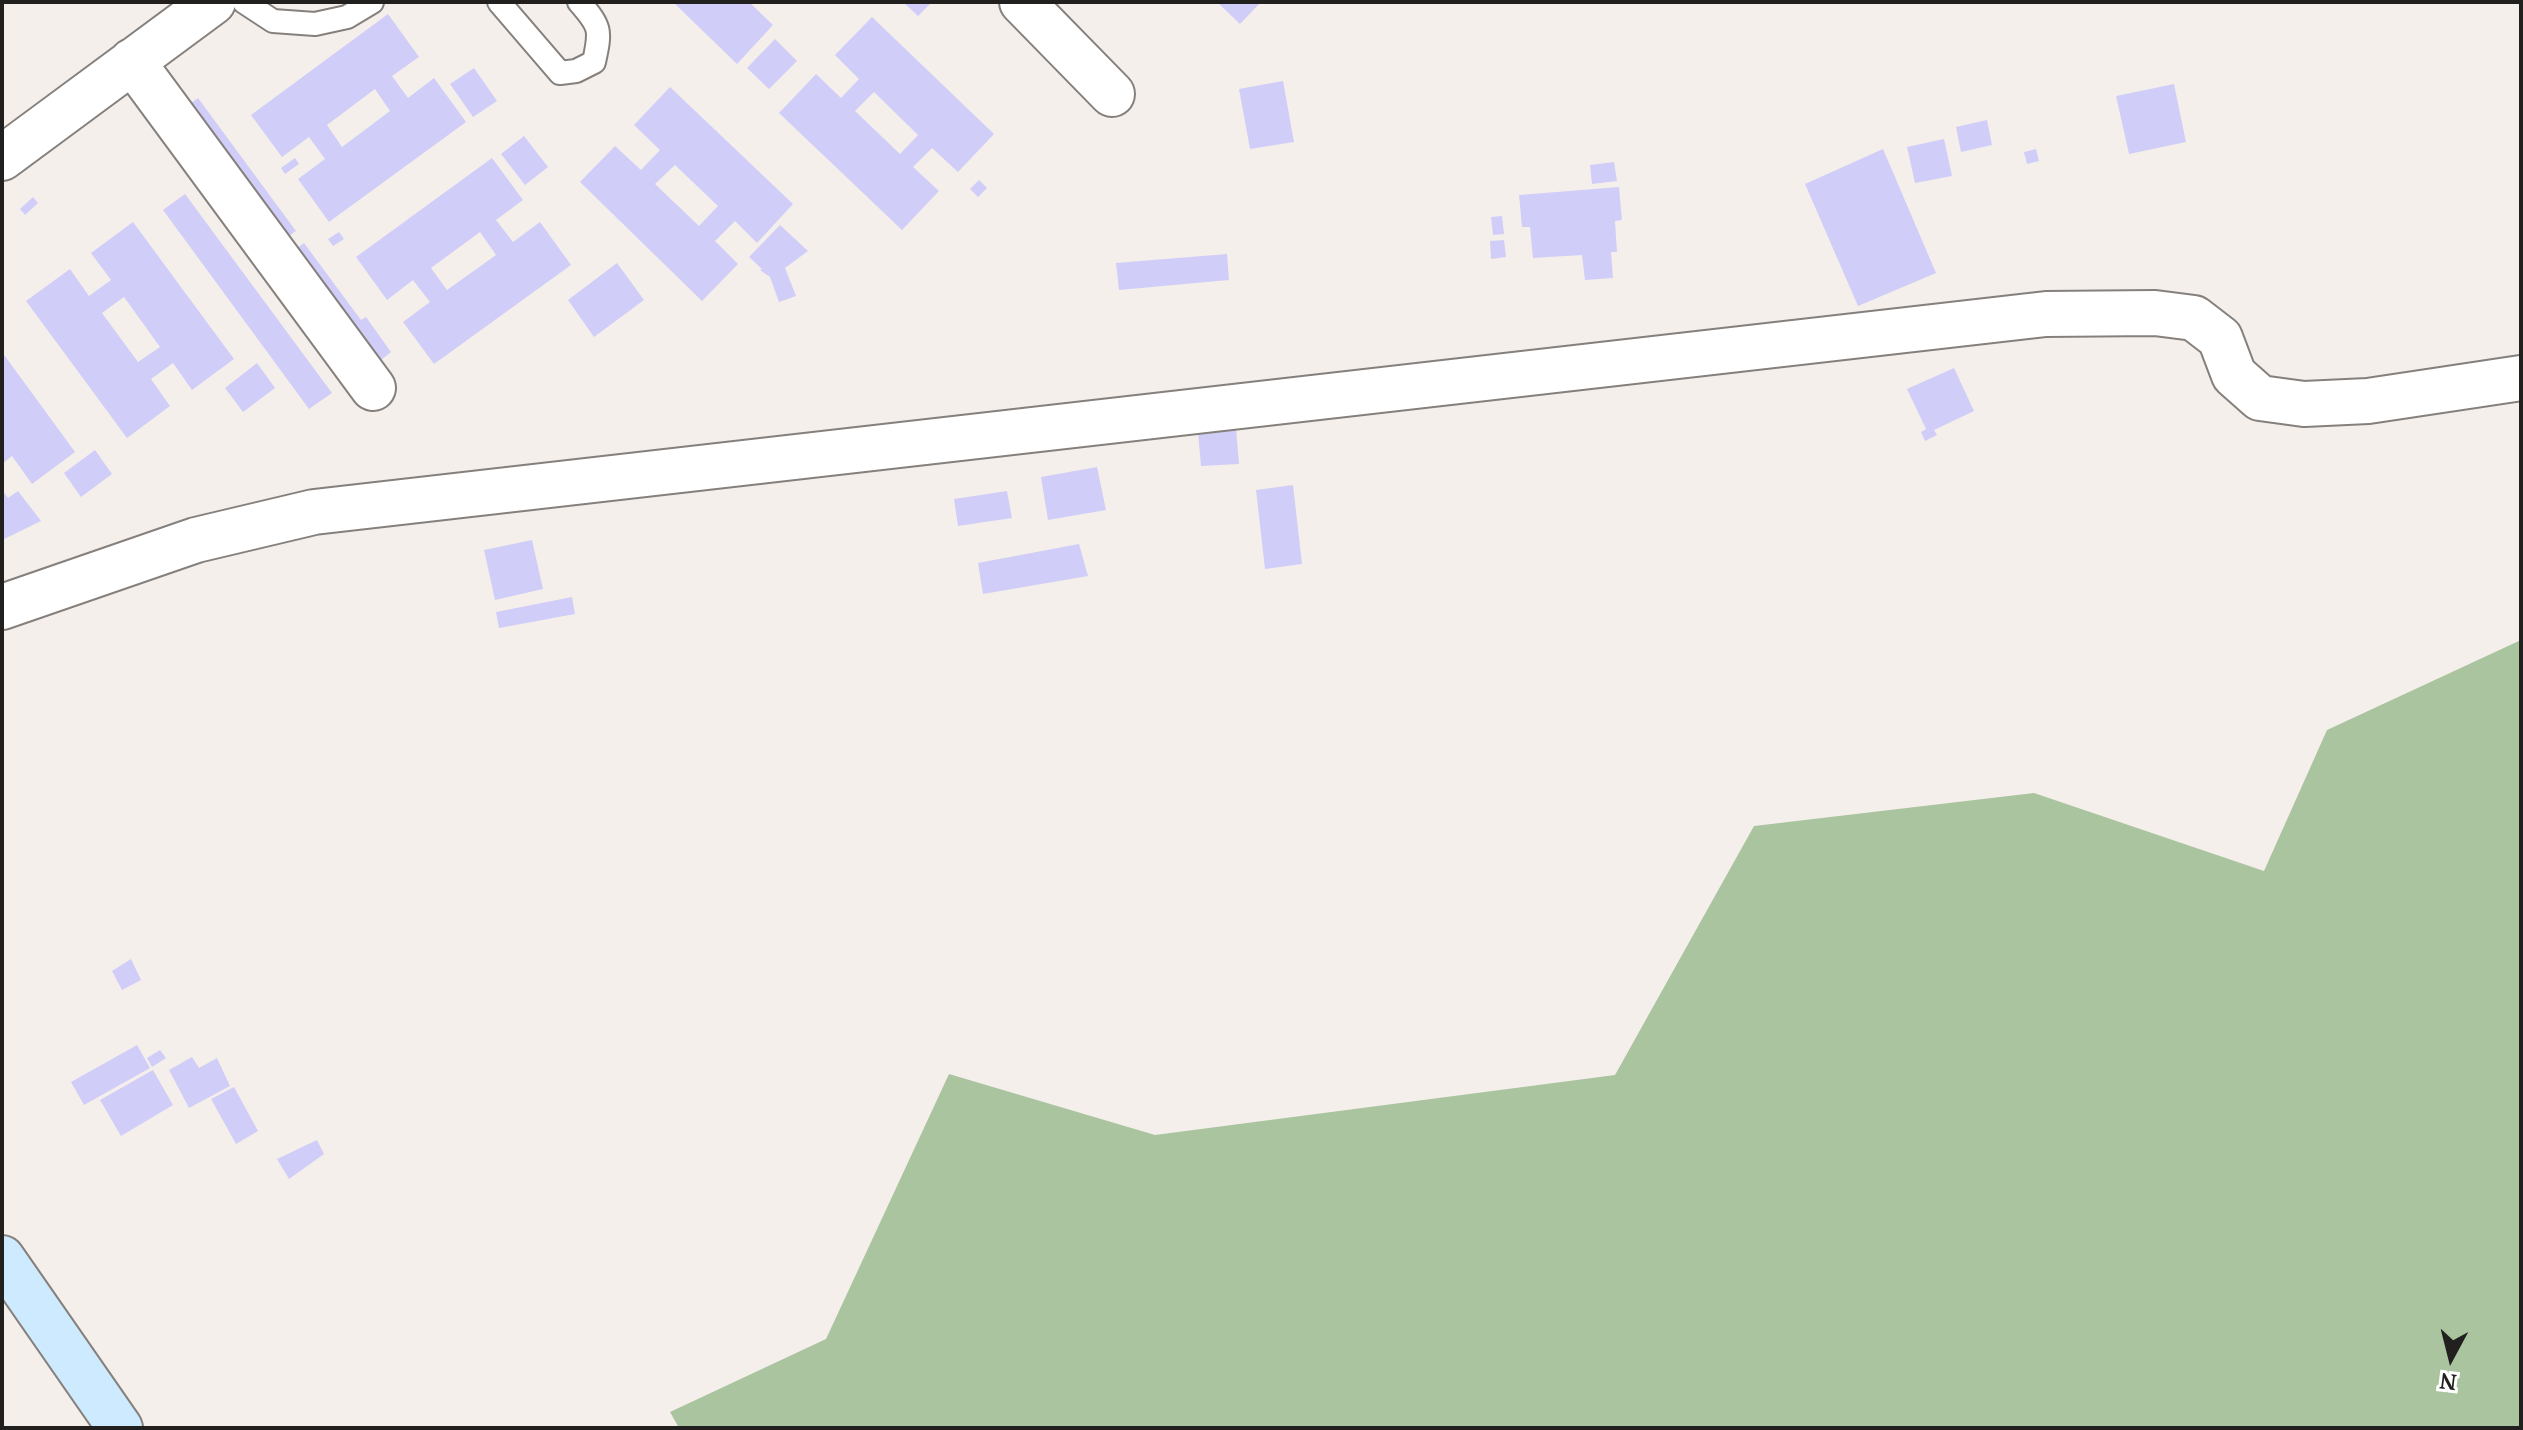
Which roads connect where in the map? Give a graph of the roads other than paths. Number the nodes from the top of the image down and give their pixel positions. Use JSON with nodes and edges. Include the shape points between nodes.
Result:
{"nodes":[{"id":1,"x":213,"y":2,"type":"edge"},
{"id":2,"x":244,"y":2,"type":"edge"},
{"id":3,"x":372,"y":2,"type":"edge"},
{"id":4,"x":499,"y":2,"type":"edge"},
{"id":5,"x":579,"y":2,"type":"edge"},
{"id":6,"x":1022,"y":2,"type":"edge"},
{"id":7,"x":132,"y":61,"type":"junction"},
{"id":8,"x":1112,"y":94,"type":"dead end"},
{"id":9,"x":2,"y":158,"type":"edge"},
{"id":10,"x":2521,"y":378,"type":"edge"},
{"id":11,"x":373,"y":388,"type":"dead end"},
{"id":12,"x":2,"y":607,"type":"edge"},
{"id":13,"x":2,"y":1258,"type":"edge"},
{"id":14,"x":120,"y":1428,"type":"edge"}],
"edges":[{"from":1,"to":7,"type":"street"},
{"from":2,"to":3,"type":"lane","via":[[273,21],[315,24],[347,17]]},
{"from":4,"to":5,"type":"lane","via":[[560,73],[594,62],[600,36]]},
{"from":6,"to":8,"type":"street"},
{"from":7,"to":9,"type":"street"},
{"from":7,"to":11,"type":"street"},
{"from":10,"to":12,"type":"street","via":[[2368,401],[2304,404],[2260,398],[2234,375],[2220,338],[2194,318],[2046,314],[314,512],[196,540]]},
{"from":13,"to":14,"type":"main road"}]}
